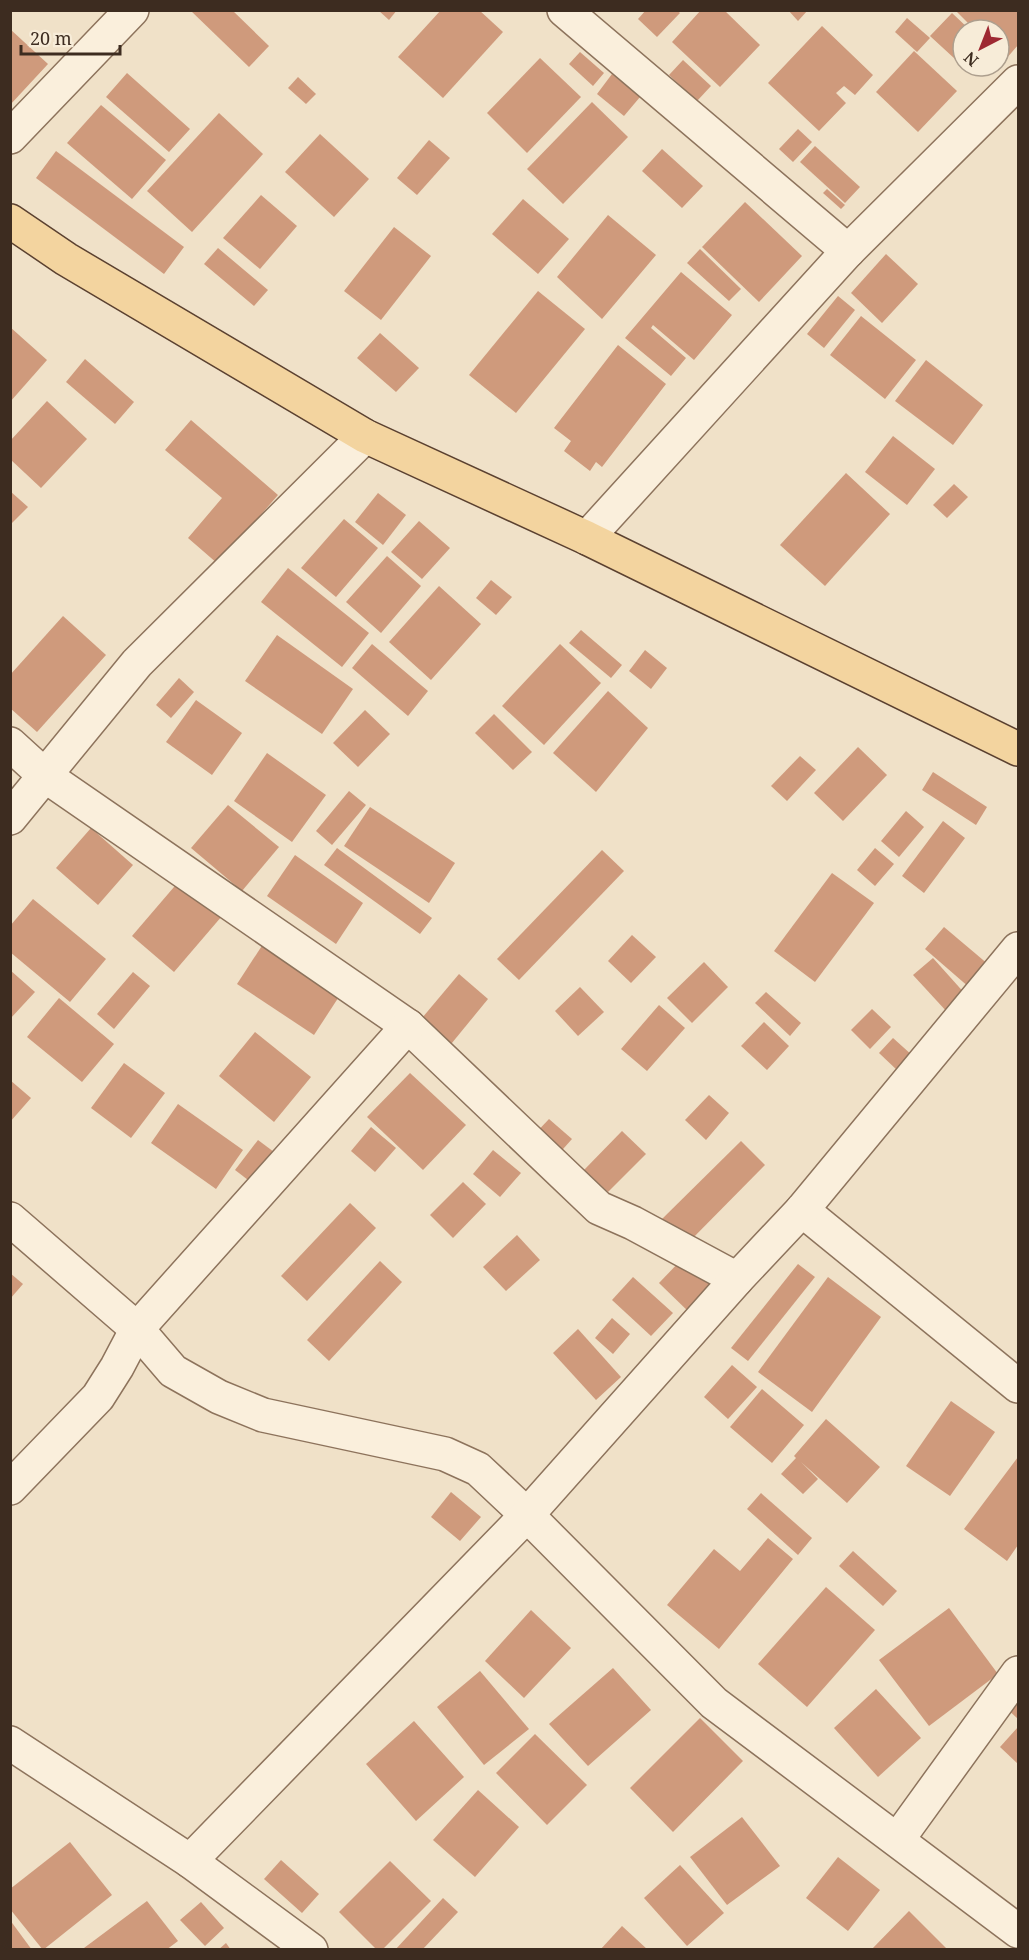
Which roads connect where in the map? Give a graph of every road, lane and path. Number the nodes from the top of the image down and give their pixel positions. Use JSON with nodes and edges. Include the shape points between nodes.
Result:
{"nodes":[{"id":1,"x":132,"y":10,"type":"edge"},
{"id":2,"x":564,"y":10,"type":"edge"},
{"id":3,"x":1018,"y":82,"type":"edge"},
{"id":4,"x":10,"y":137,"type":"edge"},
{"id":5,"x":10,"y":221,"type":"edge"},
{"id":6,"x":848,"y":251,"type":"junction"},
{"id":7,"x":365,"y":436,"type":"junction"},
{"id":8,"x":587,"y":538,"type":"junction"},
{"id":9,"x":10,"y":744,"type":"edge"},
{"id":10,"x":1018,"y":749,"type":"edge"},
{"id":11,"x":44,"y":775,"type":"junction"},
{"id":12,"x":10,"y":818,"type":"edge"},
{"id":13,"x":1018,"y":949,"type":"edge"},
{"id":14,"x":408,"y":1026,"type":"junction"},
{"id":15,"x":802,"y":1210,"type":"junction"},
{"id":16,"x":10,"y":1219,"type":"edge"},
{"id":17,"x":737,"y":1279,"type":"junction"},
{"id":18,"x":136,"y":1329,"type":"junction"},
{"id":19,"x":1018,"y":1386,"type":"edge"},
{"id":20,"x":10,"y":1488,"type":"edge"},
{"id":21,"x":527,"y":1515,"type":"junction"},
{"id":22,"x":1018,"y":1673,"type":"edge"},
{"id":23,"x":10,"y":1743,"type":"edge"},
{"id":24,"x":898,"y":1839,"type":"junction"},
{"id":25,"x":189,"y":1861,"type":"junction"},
{"id":26,"x":1018,"y":1931,"type":"edge"},
{"id":27,"x":311,"y":1950,"type":"edge"}],
"edges":[{"from":1,"to":4,"type":"street"},
{"from":2,"to":6,"type":"street"},
{"from":3,"to":6,"type":"street"},
{"from":5,"to":7,"type":"main road","via":[[66,259]]},
{"from":6,"to":8,"type":"street"},
{"from":7,"to":8,"type":"main road"},
{"from":7,"to":11,"type":"street","via":[[137,663]]},
{"from":8,"to":10,"type":"main road"},
{"from":9,"to":11,"type":"street"},
{"from":11,"to":12,"type":"street"},
{"from":11,"to":14,"type":"street"},
{"from":13,"to":15,"type":"street"},
{"from":14,"to":17,"type":"street","via":[[599,1209]]},
{"from":14,"to":18,"type":"street"},
{"from":15,"to":17,"type":"street"},
{"from":15,"to":19,"type":"street"},
{"from":16,"to":18,"type":"street"},
{"from":17,"to":21,"type":"street"},
{"from":18,"to":20,"type":"street","via":[[98,1397]]},
{"from":18,"to":21,"type":"street","via":[[172,1371],[219,1397],[263,1416],[445,1454],[478,1468]]},
{"from":21,"to":24,"type":"street","via":[[714,1703]]},
{"from":21,"to":25,"type":"street"},
{"from":22,"to":24,"type":"street"},
{"from":23,"to":25,"type":"street"},
{"from":24,"to":26,"type":"street"},
{"from":25,"to":27,"type":"street"}]}
